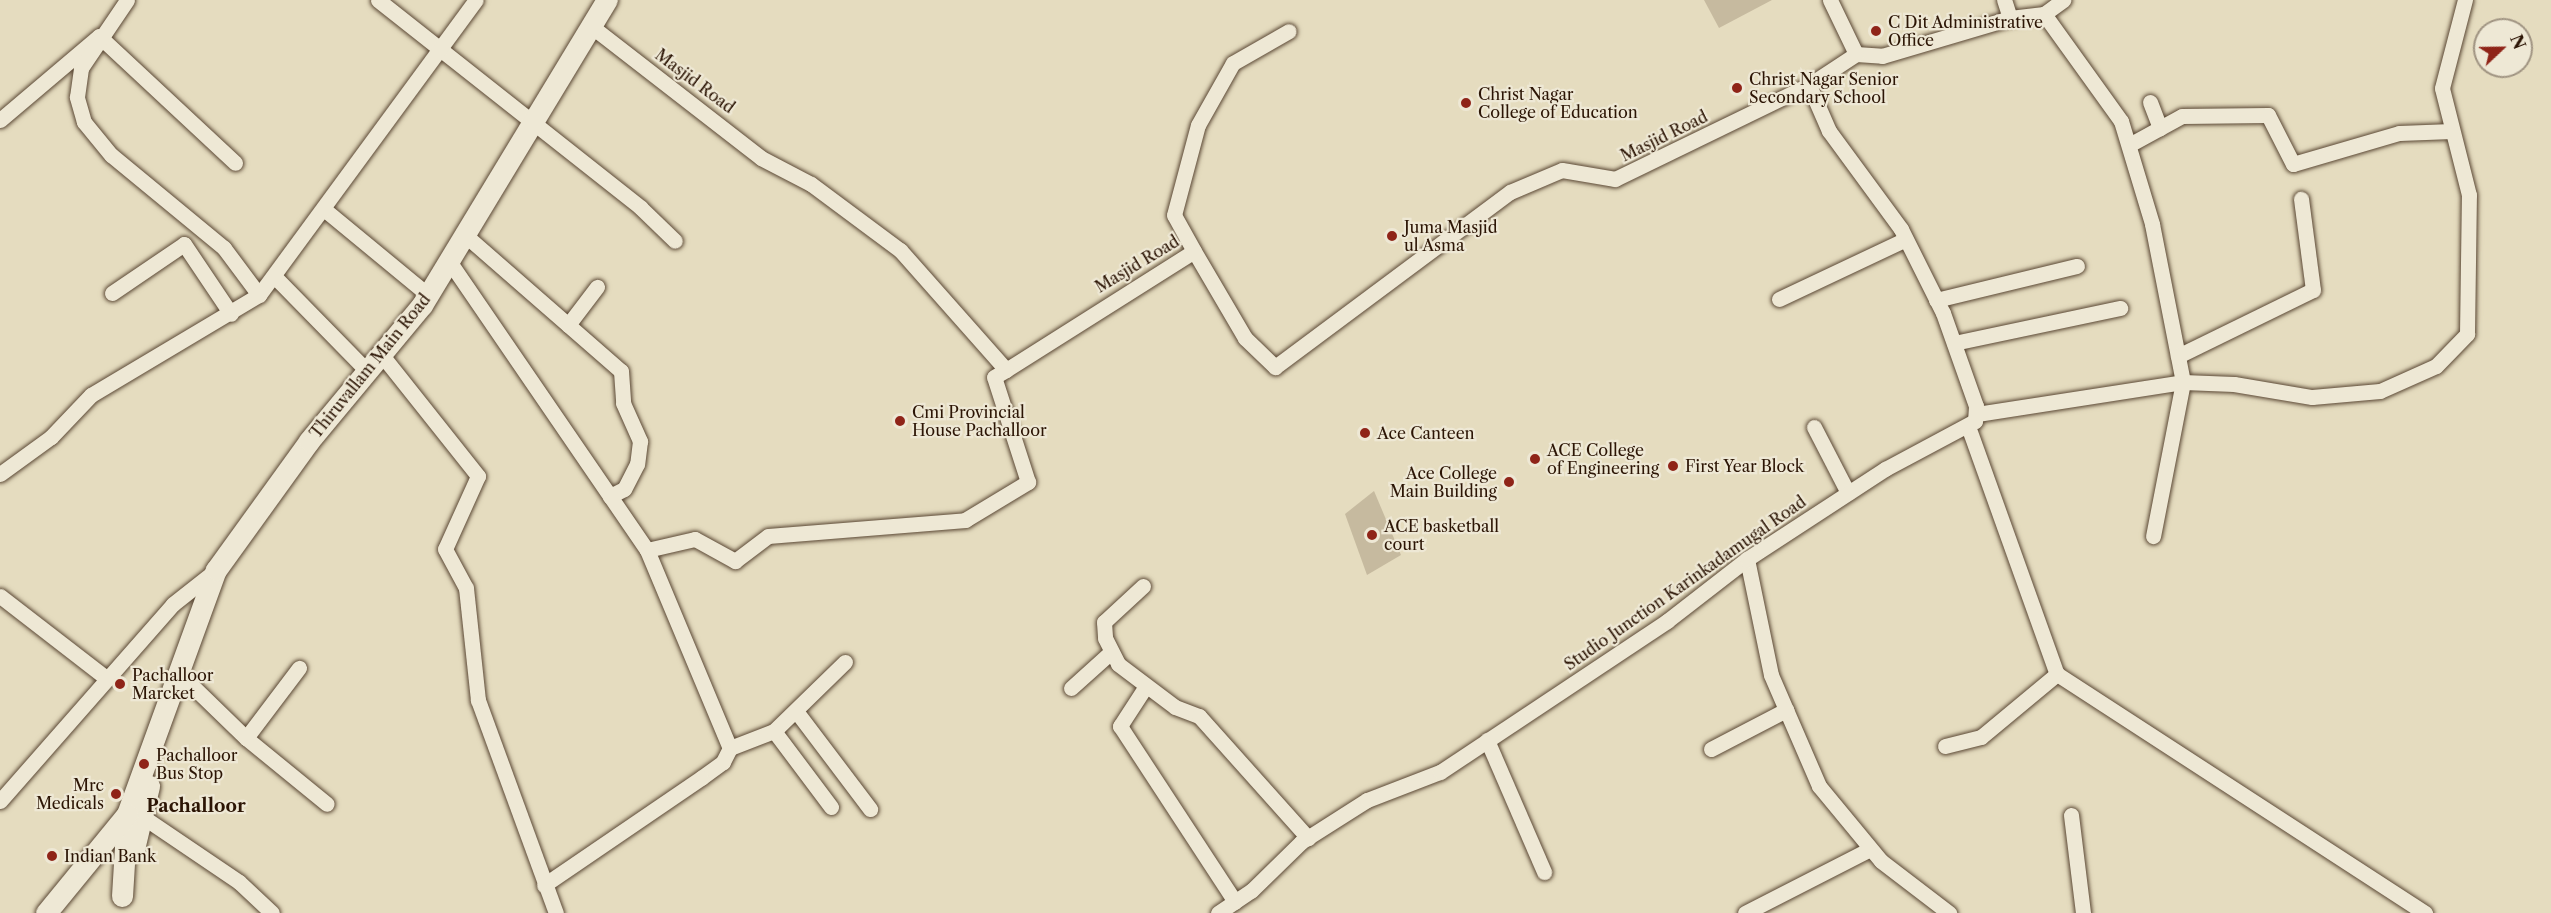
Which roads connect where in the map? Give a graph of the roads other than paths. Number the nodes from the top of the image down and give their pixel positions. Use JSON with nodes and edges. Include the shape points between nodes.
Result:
{"nodes":[{"id":1,"x":126,"y":0,"type":"edge"},
{"id":2,"x":378,"y":0,"type":"edge"},
{"id":3,"x":476,"y":0,"type":"edge"},
{"id":4,"x":608,"y":0,"type":"edge"},
{"id":5,"x":1830,"y":0,"type":"edge"},
{"id":6,"x":2004,"y":0,"type":"edge"},
{"id":7,"x":2063,"y":0,"type":"edge"},
{"id":8,"x":2465,"y":0,"type":"edge"},
{"id":9,"x":2044,"y":14,"type":"junction"},
{"id":10,"x":2010,"y":18,"type":"junction"},
{"id":11,"x":591,"y":26,"type":"junction"},
{"id":12,"x":1289,"y":31,"type":"dead end"},
{"id":13,"x":99,"y":36,"type":"junction"},
{"id":14,"x":440,"y":50,"type":"junction"},
{"id":15,"x":1856,"y":54,"type":"junction"},
{"id":16,"x":1809,"y":86,"type":"junction"},
{"id":17,"x":2150,"y":102,"type":"dead end"},
{"id":18,"x":2,"y":114,"type":"edge"},
{"id":19,"x":532,"y":126,"type":"junction"},
{"id":20,"x":2160,"y":128,"type":"junction"},
{"id":21,"x":2452,"y":131,"type":"junction"},
{"id":22,"x":2129,"y":145,"type":"junction"},
{"id":23,"x":235,"y":163,"type":"dead end"},
{"id":24,"x":2301,"y":199,"type":"dead end"},
{"id":25,"x":325,"y":210,"type":"junction"},
{"id":26,"x":465,"y":235,"type":"junction"},
{"id":27,"x":1906,"y":239,"type":"junction"},
{"id":28,"x":675,"y":241,"type":"dead end"},
{"id":29,"x":1194,"y":251,"type":"junction"},
{"id":30,"x":449,"y":261,"type":"junction"},
{"id":31,"x":2077,"y":266,"type":"dead end"},
{"id":32,"x":274,"y":276,"type":"junction"},
{"id":33,"x":597,"y":286,"type":"dead end"},
{"id":34,"x":111,"y":293,"type":"dead end"},
{"id":35,"x":259,"y":295,"type":"junction"},
{"id":36,"x":428,"y":295,"type":"junction"},
{"id":37,"x":1779,"y":299,"type":"dead end"},
{"id":38,"x":1936,"y":300,"type":"junction"},
{"id":39,"x":2120,"y":308,"type":"dead end"},
{"id":40,"x":231,"y":314,"type":"junction"},
{"id":41,"x":568,"y":326,"type":"junction"},
{"id":42,"x":1954,"y":343,"type":"junction"},
{"id":43,"x":381,"y":354,"type":"junction"},
{"id":44,"x":2178,"y":356,"type":"junction"},
{"id":45,"x":1006,"y":370,"type":"junction"},
{"id":46,"x":367,"y":371,"type":"junction"},
{"id":47,"x":2183,"y":382,"type":"junction"},
{"id":48,"x":1977,"y":414,"type":"junction"},
{"id":49,"x":1968,"y":426,"type":"junction"},
{"id":50,"x":1814,"y":427,"type":"dead end"},
{"id":51,"x":0,"y":474,"type":"edge"},
{"id":52,"x":1848,"y":493,"type":"junction"},
{"id":53,"x":610,"y":496,"type":"junction"},
{"id":54,"x":2153,"y":536,"type":"dead end"},
{"id":55,"x":647,"y":550,"type":"junction"},
{"id":56,"x":1747,"y":559,"type":"junction"},
{"id":57,"x":216,"y":570,"type":"junction"},
{"id":58,"x":1143,"y":586,"type":"dead end"},
{"id":59,"x":0,"y":596,"type":"edge"},
{"id":60,"x":1111,"y":652,"type":"junction"},
{"id":61,"x":845,"y":662,"type":"dead end"},
{"id":62,"x":299,"y":668,"type":"dead end"},
{"id":63,"x":2057,"y":674,"type":"junction"},
{"id":64,"x":181,"y":675,"type":"junction"},
{"id":65,"x":106,"y":678,"type":"junction"},
{"id":66,"x":1146,"y":686,"type":"junction"},
{"id":67,"x":1071,"y":688,"type":"dead end"},
{"id":68,"x":1786,"y":710,"type":"junction"},
{"id":69,"x":796,"y":711,"type":"junction"},
{"id":70,"x":774,"y":731,"type":"junction"},
{"id":71,"x":246,"y":738,"type":"junction"},
{"id":72,"x":1487,"y":740,"type":"junction"},
{"id":73,"x":1945,"y":746,"type":"dead end"},
{"id":74,"x":730,"y":748,"type":"junction"},
{"id":75,"x":1711,"y":749,"type":"dead end"},
{"id":76,"x":0,"y":801,"type":"edge"},
{"id":77,"x":327,"y":804,"type":"dead end"},
{"id":78,"x":831,"y":807,"type":"dead end"},
{"id":79,"x":870,"y":809,"type":"dead end"},
{"id":80,"x":135,"y":815,"type":"junction"},
{"id":81,"x":2071,"y":815,"type":"dead end"},
{"id":82,"x":1308,"y":838,"type":"junction"},
{"id":83,"x":1870,"y":849,"type":"junction"},
{"id":84,"x":1544,"y":872,"type":"dead end"},
{"id":85,"x":544,"y":885,"type":"junction"},
{"id":86,"x":1235,"y":902,"type":"junction"},
{"id":87,"x":119,"y":905,"type":"edge"},
{"id":88,"x":46,"y":913,"type":"edge"},
{"id":89,"x":272,"y":913,"type":"edge"},
{"id":90,"x":556,"y":913,"type":"edge"},
{"id":91,"x":1218,"y":913,"type":"edge"},
{"id":92,"x":1745,"y":913,"type":"edge"},
{"id":93,"x":1949,"y":913,"type":"edge"},
{"id":94,"x":2083,"y":913,"type":"edge"},
{"id":95,"x":2425,"y":913,"type":"edge"}],
"edges":[{"from":1,"to":13,"type":"street"},
{"from":2,"to":14,"type":"street"},
{"from":3,"to":14,"type":"street"},
{"from":4,"to":11,"type":"main road","name":"Thiruvallam Main Road"},
{"from":5,"to":15,"type":"street"},
{"from":6,"to":10,"type":"street"},
{"from":7,"to":9,"type":"street"},
{"from":8,"to":21,"type":"street","via":[[2442,88]]},
{"from":9,"to":10,"type":"street"},
{"from":9,"to":22,"type":"street","via":[[2121,121]]},
{"from":10,"to":15,"type":"street","via":[[1882,56]]},
{"from":11,"to":19,"type":"main road","name":"Thiruvallam Main Road"},
{"from":11,"to":45,"type":"street","name":"Masjid Road","via":[[761,158],[811,184],[900,250]]},
{"from":12,"to":29,"type":"street","via":[[1233,63],[1198,125],[1174,215]]},
{"from":13,"to":18,"type":"street"},
{"from":13,"to":23,"type":"street"},
{"from":13,"to":35,"type":"street","via":[[77,84],[84,122],[111,155],[224,248]]},
{"from":14,"to":19,"type":"street"},
{"from":14,"to":25,"type":"street"},
{"from":15,"to":16,"type":"street"},
{"from":16,"to":27,"type":"street","via":[[1830,131]]},
{"from":16,"to":29,"type":"street","name":"Masjid Road","via":[[1616,180],[1562,170],[1510,192],[1275,367],[1245,338]]},
{"from":17,"to":20,"type":"street"},
{"from":19,"to":26,"type":"main road","name":"Thiruvallam Main Road"},
{"from":19,"to":28,"type":"street","via":[[641,208]]},
{"from":20,"to":21,"type":"street","via":[[2182,116],[2268,115],[2293,164],[2399,133]]},
{"from":20,"to":22,"type":"street"},
{"from":21,"to":47,"type":"street","via":[[2469,195],[2468,334],[2436,366],[2380,391],[2312,398],[2234,384]]},
{"from":22,"to":44,"type":"street","via":[[2152,224]]},
{"from":24,"to":44,"type":"street","via":[[2313,290]]},
{"from":25,"to":32,"type":"street"},
{"from":25,"to":36,"type":"street"},
{"from":26,"to":30,"type":"main road","name":"Thiruvallam Main Road"},
{"from":26,"to":41,"type":"street"},
{"from":27,"to":37,"type":"street"},
{"from":27,"to":38,"type":"street"},
{"from":29,"to":45,"type":"street","name":"Masjid Road"},
{"from":30,"to":36,"type":"main road","name":"Thiruvallam Main Road"},
{"from":30,"to":53,"type":"street"},
{"from":31,"to":38,"type":"street"},
{"from":32,"to":35,"type":"street"},
{"from":32,"to":46,"type":"street"},
{"from":33,"to":41,"type":"street"},
{"from":34,"to":40,"type":"street","via":[[184,244]]},
{"from":35,"to":40,"type":"street"},
{"from":36,"to":43,"type":"main road","name":"Thiruvallam Main Road"},
{"from":38,"to":42,"type":"street"},
{"from":39,"to":42,"type":"street"},
{"from":40,"to":51,"type":"street","via":[[91,395],[51,437]]},
{"from":41,"to":53,"type":"street","via":[[621,371],[623,403],[640,441],[637,464],[624,489]]},
{"from":42,"to":48,"type":"street"},
{"from":43,"to":46,"type":"main road","name":"Thiruvallam Main Road"},
{"from":43,"to":85,"type":"street","via":[[478,476],[445,549],[466,588],[478,700]]},
{"from":44,"to":47,"type":"street"},
{"from":45,"to":55,"type":"street","via":[[994,377],[1028,482],[965,520],[768,536],[735,561],[695,539]]},
{"from":46,"to":57,"type":"main road","name":"Thiruvallam Main Road"},
{"from":47,"to":48,"type":"street"},
{"from":47,"to":54,"type":"street"},
{"from":48,"to":49,"type":"street","name":"Studio Junction Karinkadamugal Road"},
{"from":49,"to":52,"type":"street","name":"Studio Junction Karinkadamugal Road"},
{"from":49,"to":63,"type":"street"},
{"from":50,"to":52,"type":"street"},
{"from":52,"to":56,"type":"street","name":"Studio Junction Karinkadamugal Road"},
{"from":53,"to":55,"type":"street"},
{"from":55,"to":74,"type":"street"},
{"from":56,"to":68,"type":"street","via":[[1755,615]]},
{"from":56,"to":72,"type":"street","name":"Studio Junction Karinkadamugal Road","via":[[1667,621]]},
{"from":57,"to":64,"type":"main road","name":"Thiruvallam Main Road"},
{"from":57,"to":65,"type":"street","via":[[173,604]]},
{"from":58,"to":60,"type":"street","via":[[1106,617]]},
{"from":59,"to":65,"type":"street"},
{"from":60,"to":66,"type":"street","via":[[1126,673]]},
{"from":60,"to":67,"type":"street"},
{"from":61,"to":69,"type":"street"},
{"from":62,"to":71,"type":"street"},
{"from":63,"to":73,"type":"street","via":[[1981,738]]},
{"from":63,"to":95,"type":"street"},
{"from":64,"to":71,"type":"street"},
{"from":64,"to":80,"type":"main road","name":"Thiruvallam Main Road"},
{"from":65,"to":76,"type":"street"},
{"from":66,"to":82,"type":"street","via":[[1199,716]]},
{"from":66,"to":86,"type":"street","via":[[1120,726]]},
{"from":68,"to":75,"type":"street"},
{"from":68,"to":83,"type":"street","via":[[1819,786]]},
{"from":69,"to":70,"type":"street"},
{"from":69,"to":79,"type":"street"},
{"from":70,"to":74,"type":"street"},
{"from":70,"to":78,"type":"street"},
{"from":71,"to":77,"type":"street"},
{"from":72,"to":82,"type":"street","name":"Studio Junction Karinkadamugal Road","via":[[1440,772],[1367,800]]},
{"from":72,"to":84,"type":"street"},
{"from":74,"to":85,"type":"street","via":[[723,762]]},
{"from":80,"to":87,"type":"main road","name":"Thiruvallam Main Road"},
{"from":80,"to":88,"type":"main road"},
{"from":80,"to":89,"type":"street","via":[[239,882]]},
{"from":81,"to":94,"type":"street"},
{"from":82,"to":86,"type":"street","name":"Studio Junction Karinkadamugal Road"},
{"from":83,"to":92,"type":"street"},
{"from":83,"to":93,"type":"street"},
{"from":85,"to":90,"type":"street"},
{"from":86,"to":91,"type":"street","name":"Studio Junction Karinkadamugal Road"}]}
